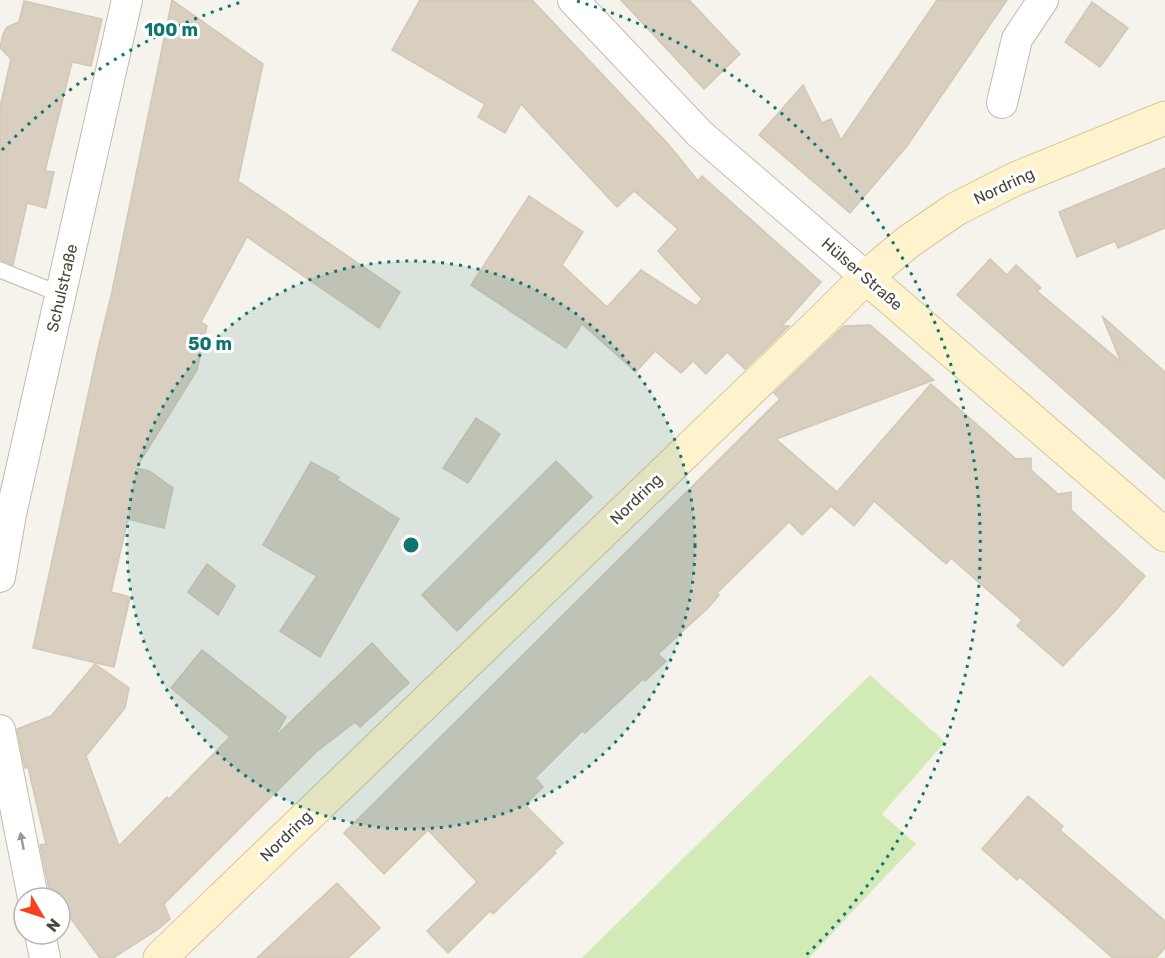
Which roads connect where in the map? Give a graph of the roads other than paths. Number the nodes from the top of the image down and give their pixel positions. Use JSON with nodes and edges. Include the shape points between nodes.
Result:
{"nodes":[{"id":1,"x":127,"y":0,"type":"edge"},
{"id":2,"x":573,"y":0,"type":"edge"},
{"id":3,"x":1043,"y":0,"type":"edge"},
{"id":4,"x":1002,"y":103,"type":"dead end"},
{"id":5,"x":1165,"y":118,"type":"edge"},
{"id":6,"x":0,"y":270,"type":"edge"},
{"id":7,"x":866,"y":277,"type":"junction"},
{"id":8,"x":60,"y":294,"type":"junction"},
{"id":9,"x":5,"y":512,"type":"edge"},
{"id":10,"x":1165,"y":535,"type":"edge"},
{"id":11,"x":0,"y":577,"type":"edge"},
{"id":12,"x":0,"y":730,"type":"edge"},
{"id":13,"x":31,"y":886,"type":"edge"},
{"id":14,"x":160,"y":958,"type":"edge"}],
"edges":[{"from":1,"to":8,"type":"street","name":"Schulstraße"},
{"from":2,"to":7,"type":"street","name":"Hülser Straße","via":[[700,134]]},
{"from":3,"to":4,"type":"street","via":[[1017,39]]},
{"from":5,"to":7,"type":"main road","name":"Nordring","via":[[1015,179],[956,209]]},
{"from":6,"to":8,"type":"lane"},
{"from":7,"to":10,"type":"main road","name":"Hülser Straße"},
{"from":7,"to":14,"type":"main road","name":"Nordring"},
{"from":8,"to":9,"type":"street","name":"Schulstraße"},
{"from":9,"to":11,"type":"street","name":"Schulstraße"},
{"from":13,"to":12,"type":"street","one_way":true}]}
